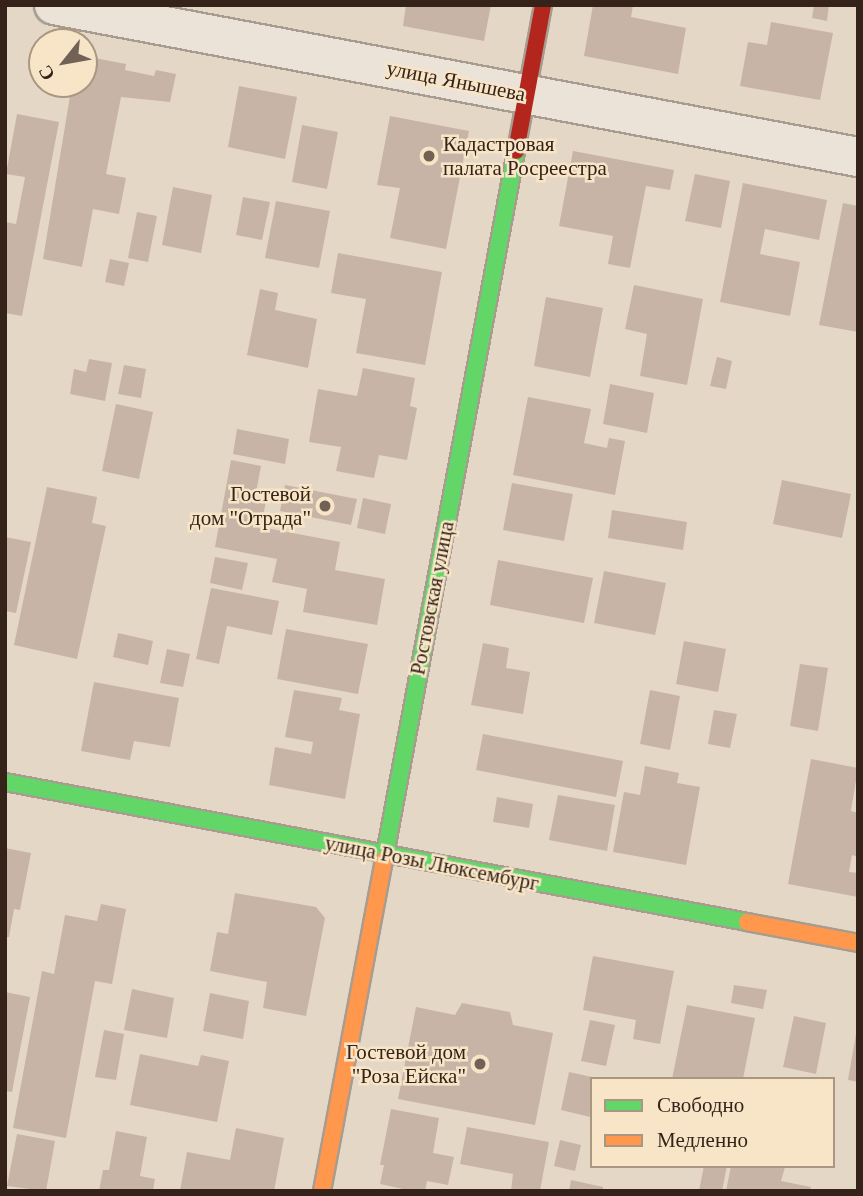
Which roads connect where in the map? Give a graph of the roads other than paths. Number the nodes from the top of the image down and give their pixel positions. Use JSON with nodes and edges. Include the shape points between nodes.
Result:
{"nodes":[{"id":1,"x":54,"y":5,"type":"edge"},
{"id":2,"x":543,"y":5,"type":"edge"},
{"id":3,"x":527,"y":94,"type":"junction"},
{"id":4,"x":858,"y":157,"type":"edge"},
{"id":5,"x":5,"y":782,"type":"edge"},
{"id":6,"x":384,"y":854,"type":"junction"},
{"id":7,"x":858,"y":943,"type":"edge"},
{"id":8,"x":322,"y":1191,"type":"edge"}],
"edges":[{"from":1,"to":3,"type":"street","name":"улица Янышева"},
{"from":2,"to":3,"type":"street","name":"Ростовская улица"},
{"from":3,"to":4,"type":"street","name":"улица Янышева"},
{"from":3,"to":6,"type":"street","name":"Ростовская улица"},
{"from":5,"to":6,"type":"street","name":"улица Розы Люксембург"},
{"from":6,"to":7,"type":"street","name":"улица Розы Люксембург"},
{"from":6,"to":8,"type":"street","name":"Ростовская улица"}]}
